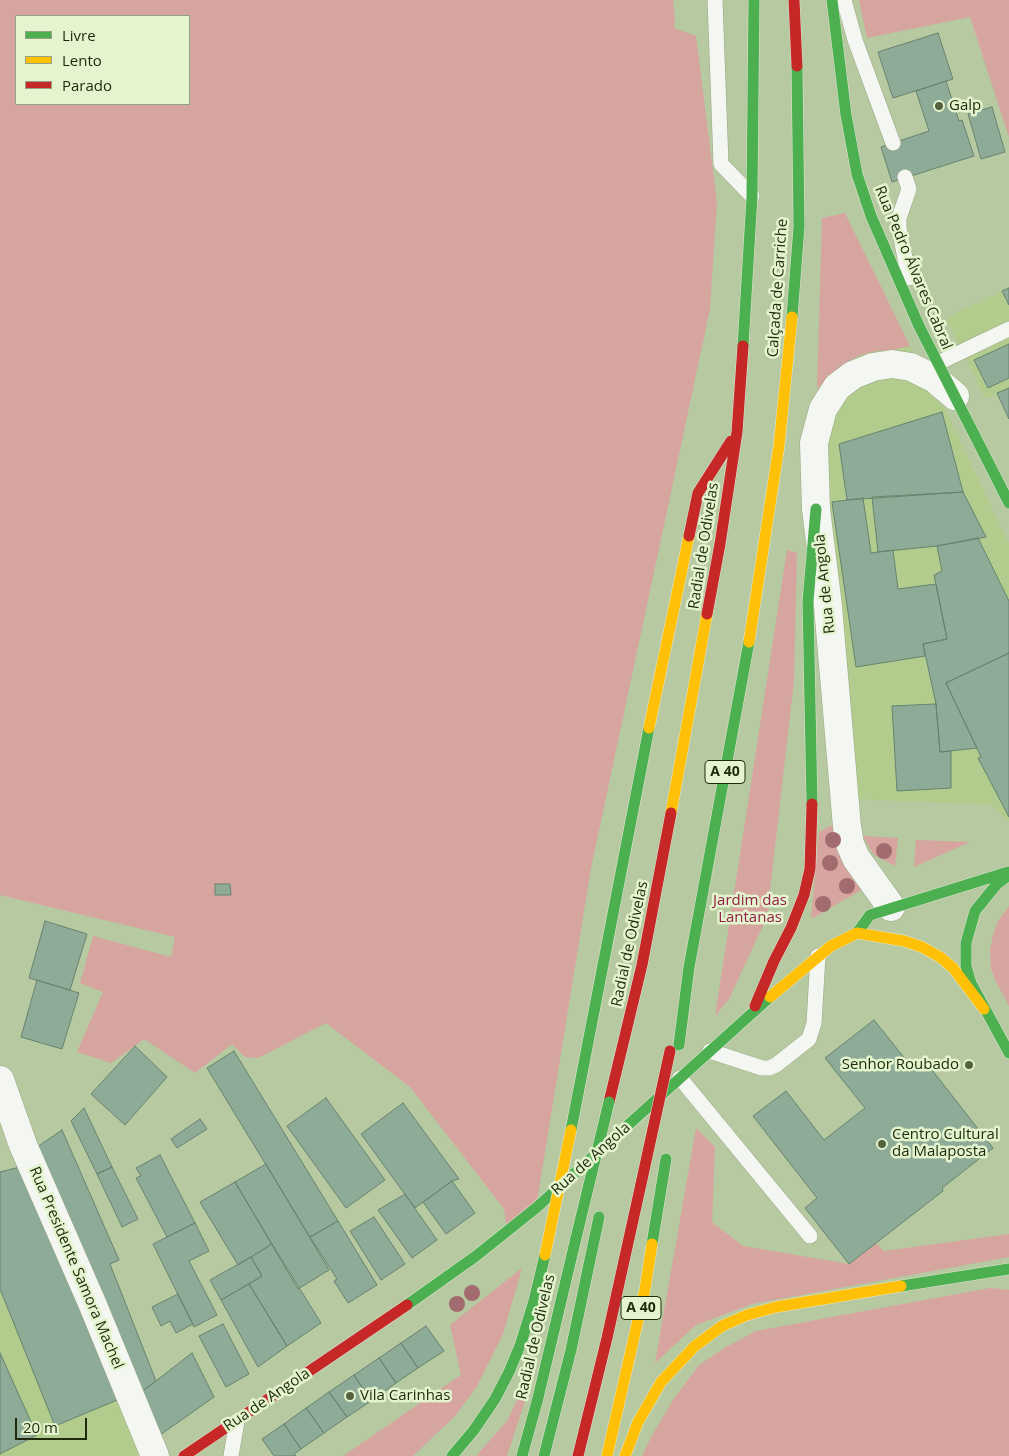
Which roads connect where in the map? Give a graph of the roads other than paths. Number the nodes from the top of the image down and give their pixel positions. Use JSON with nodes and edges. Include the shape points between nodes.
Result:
{"nodes":[{"id":1,"x":715,"y":0,"type":"edge"},
{"id":2,"x":754,"y":0,"type":"edge"},
{"id":3,"x":794,"y":0,"type":"edge"},
{"id":4,"x":832,"y":0,"type":"edge"},
{"id":5,"x":844,"y":0,"type":"edge"},
{"id":6,"x":893,"y":143,"type":"dead end"},
{"id":7,"x":905,"y":177,"type":"dead end"},
{"id":8,"x":752,"y":197,"type":"junction"},
{"id":9,"x":919,"y":326,"type":"junction"},
{"id":10,"x":1009,"y":329,"type":"edge"},
{"id":11,"x":938,"y":363,"type":"junction"},
{"id":12,"x":955,"y":396,"type":"junction"},
{"id":13,"x":736,"y":432,"type":"junction"},
{"id":14,"x":1009,"y":503,"type":"edge"},
{"id":15,"x":816,"y":509,"type":"junction"},
{"id":16,"x":1009,"y":874,"type":"edge"},
{"id":17,"x":895,"y":913,"type":"junction"},
{"id":18,"x":911,"y":933,"type":"dead end"},
{"id":19,"x":856,"y":934,"type":"junction"},
{"id":20,"x":922,"y":947,"type":"junction"},
{"id":21,"x":818,"y":956,"type":"junction"},
{"id":22,"x":642,"y":966,"type":"junction"},
{"id":23,"x":984,"y":1009,"type":"junction"},
{"id":24,"x":754,"y":1010,"type":"junction"},
{"id":25,"x":675,"y":1048,"type":"junction"},
{"id":26,"x":710,"y":1050,"type":"junction"},
{"id":27,"x":1009,"y":1053,"type":"edge"},
{"id":28,"x":680,"y":1078,"type":"junction"},
{"id":29,"x":0,"y":1080,"type":"edge"},
{"id":30,"x":672,"y":1104,"type":"dead end"},
{"id":31,"x":666,"y":1154,"type":"dead end"},
{"id":32,"x":609,"y":1161,"type":"dead end"},
{"id":33,"x":600,"y":1213,"type":"dead end"},
{"id":34,"x":810,"y":1236,"type":"dead end"},
{"id":35,"x":1009,"y":1269,"type":"edge"},
{"id":36,"x":237,"y":1421,"type":"junction"},
{"id":37,"x":155,"y":1456,"type":"edge"},
{"id":38,"x":184,"y":1456,"type":"edge"},
{"id":39,"x":231,"y":1456,"type":"edge"},
{"id":40,"x":452,"y":1456,"type":"edge"},
{"id":41,"x":522,"y":1456,"type":"edge"},
{"id":42,"x":544,"y":1456,"type":"edge"},
{"id":43,"x":578,"y":1456,"type":"edge"},
{"id":44,"x":607,"y":1456,"type":"edge"},
{"id":45,"x":625,"y":1456,"type":"edge"}],
"edges":[{"from":1,"to":8,"type":"lane","via":[[721,164]]},
{"from":2,"to":8,"type":"main road"},
{"from":3,"to":25,"type":"main road","name":"Calçada de Carriche","number":"A 40","via":[[798,76],[798,246],[779,446],[760,577]]},
{"from":4,"to":9,"type":"main road","name":"Rua Pedro Álvares Cabral","via":[[846,115],[858,174],[871,216]]},
{"from":5,"to":6,"type":"lane","via":[[855,40]]},
{"from":7,"to":9,"type":"lane","via":[[909,189],[899,228]]},
{"from":8,"to":13,"type":"main road"},
{"from":9,"to":11,"type":"main road","name":"Rua Pedro Álvares Cabral"},
{"from":10,"to":11,"type":"lane"},
{"from":11,"to":12,"type":"main road","name":"Rua Pedro Álvares Cabral"},
{"from":12,"to":14,"type":"main road","name":"Rua Pedro Álvares Cabral"},
{"from":12,"to":15,"type":"street","name":"Rua de Angola","via":[[934,379],[911,367],[892,364],[853,374],[837,388],[823,409],[814,443]]},
{"from":13,"to":22,"type":"main road","name":"Radial de Odivelas","via":[[716,571]]},
{"from":13,"to":40,"type":"main road","bridge":true,"via":[[698,493],[677,583],[571,1130],[534,1301],[521,1343],[495,1399]]},
{"from":15,"to":17,"type":"street","name":"Rua de Angola","via":[[850,844],[856,858]]},
{"from":15,"to":24,"type":"main road","via":[[808,601],[810,869],[791,928]]},
{"from":16,"to":17,"type":"main road"},
{"from":16,"to":23,"type":"main road","via":[[975,911],[966,943],[966,966]]},
{"from":17,"to":19,"type":"main road","via":[[870,914]]},
{"from":18,"to":20,"type":"main road"},
{"from":19,"to":20,"type":"main road"},
{"from":19,"to":21,"type":"main road","name":"Rua de Angola"},
{"from":20,"to":23,"type":"main road","via":[[953,968]]},
{"from":21,"to":24,"type":"main road","name":"Rua de Angola"},
{"from":21,"to":26,"type":"lane","via":[[814,1023],[809,1039],[769,1068]]},
{"from":22,"to":32,"type":"main road"},
{"from":22,"to":41,"type":"main road","name":"Radial de Odivelas","bridge":true},
{"from":23,"to":27,"type":"main road"},
{"from":24,"to":26,"type":"main road","name":"Rua de Angola"},
{"from":25,"to":30,"type":"main road","number":"A 40"},
{"from":25,"to":43,"type":"main road","bridge":true},
{"from":26,"to":28,"type":"main road","name":"Rua de Angola"},
{"from":28,"to":34,"type":"lane"},
{"from":28,"to":36,"type":"main road","name":"Rua de Angola","via":[[536,1208],[476,1256]]},
{"from":29,"to":37,"type":"street","name":"Rua Presidente Samora Machel","via":[[23,1145]]},
{"from":31,"to":44,"type":"main road","number":"A 40","via":[[645,1289]]},
{"from":33,"to":42,"type":"main road","via":[[571,1350]]},
{"from":35,"to":45,"type":"main road","via":[[776,1307],[747,1314],[722,1326],[695,1346],[661,1382],[638,1422]]},
{"from":36,"to":38,"type":"main road","name":"Rua de Angola"},
{"from":36,"to":39,"type":"lane"}]}
